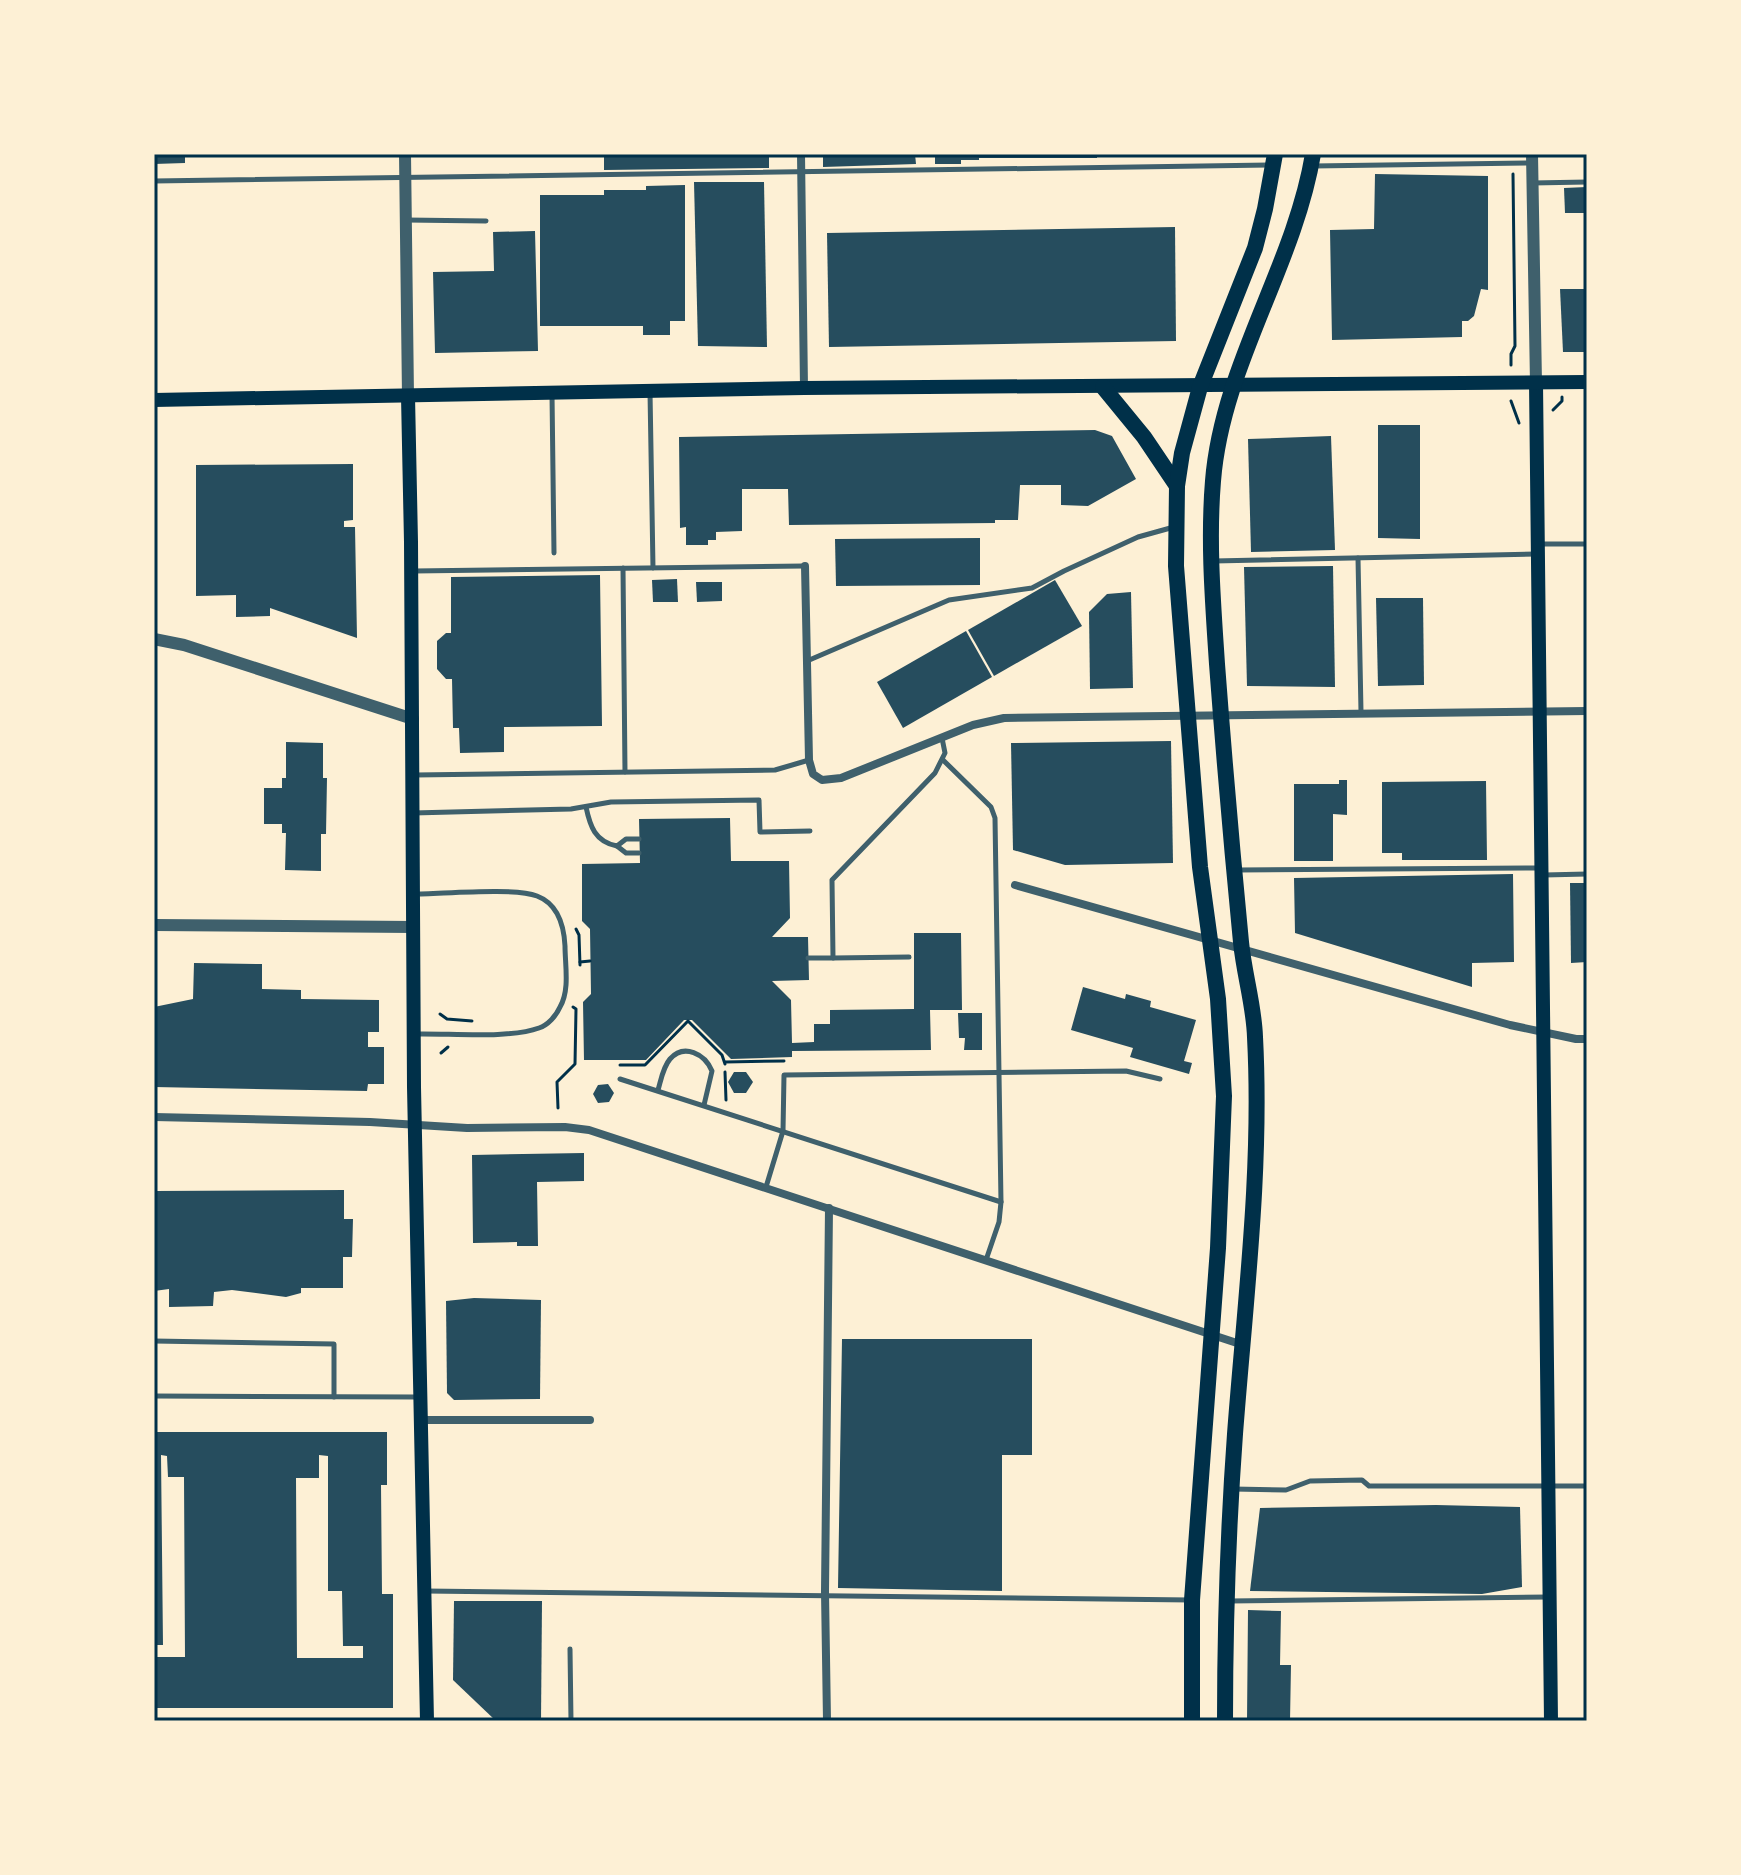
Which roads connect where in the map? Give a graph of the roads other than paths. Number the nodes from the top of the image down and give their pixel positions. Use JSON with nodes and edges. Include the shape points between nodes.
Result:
{"nodes":[{"id":1,"x":405,"y":154,"type":"edge"},
{"id":2,"x":801,"y":154,"type":"edge"},
{"id":3,"x":1532,"y":158,"type":"edge"},
{"id":4,"x":1274,"y":160,"type":"edge"},
{"id":5,"x":1312,"y":160,"type":"edge"},
{"id":6,"x":801,"y":174,"type":"junction"},
{"id":7,"x":405,"y":178,"type":"junction"},
{"id":8,"x":154,"y":181,"type":"edge"},
{"id":9,"x":1587,"y":182,"type":"edge"},
{"id":10,"x":1531,"y":183,"type":"junction"},
{"id":11,"x":405,"y":220,"type":"junction"},
{"id":12,"x":486,"y":221,"type":"dead end"},
{"id":13,"x":1587,"y":382,"type":"edge"},
{"id":14,"x":1536,"y":383,"type":"junction"},
{"id":15,"x":1103,"y":387,"type":"junction"},
{"id":16,"x":1200,"y":387,"type":"junction"},
{"id":17,"x":1234,"y":387,"type":"junction"},
{"id":18,"x":804,"y":388,"type":"junction"},
{"id":19,"x":650,"y":391,"type":"junction"},
{"id":20,"x":552,"y":393,"type":"junction"},
{"id":21,"x":408,"y":396,"type":"junction"},
{"id":22,"x":154,"y":400,"type":"edge"},
{"id":23,"x":1177,"y":486,"type":"junction"},
{"id":24,"x":1175,"y":527,"type":"junction"},
{"id":25,"x":1587,"y":544,"type":"edge"},
{"id":26,"x":1537,"y":549,"type":"junction"},
{"id":27,"x":554,"y":553,"type":"dead end"},
{"id":28,"x":1358,"y":558,"type":"junction"},
{"id":29,"x":1211,"y":561,"type":"junction"},
{"id":30,"x":805,"y":566,"type":"joint"},
{"id":31,"x":623,"y":568,"type":"junction"},
{"id":32,"x":653,"y":568,"type":"junction"},
{"id":33,"x":412,"y":571,"type":"junction"},
{"id":34,"x":154,"y":639,"type":"edge"},
{"id":35,"x":807,"y":661,"type":"junction"},
{"id":36,"x":1539,"y":711,"type":"junction"},
{"id":37,"x":1587,"y":711,"type":"edge"},
{"id":38,"x":1361,"y":712,"type":"junction"},
{"id":39,"x":1188,"y":714,"type":"junction"},
{"id":40,"x":1221,"y":714,"type":"junction"},
{"id":41,"x":413,"y":719,"type":"junction"},
{"id":42,"x":941,"y":737,"type":"junction"},
{"id":43,"x":809,"y":760,"type":"junction"},
{"id":44,"x":943,"y":760,"type":"junction"},
{"id":45,"x":625,"y":772,"type":"junction"},
{"id":46,"x":412,"y":776,"type":"junction"},
{"id":47,"x":586,"y":807,"type":"junction"},
{"id":48,"x":412,"y":813,"type":"junction"},
{"id":49,"x":810,"y":831,"type":"dead end"},
{"id":50,"x":639,"y":839,"type":"dead end"},
{"id":51,"x":617,"y":846,"type":"junction"},
{"id":52,"x":639,"y":853,"type":"dead end"},
{"id":53,"x":1234,"y":870,"type":"junction"},
{"id":54,"x":1541,"y":871,"type":"junction"},
{"id":55,"x":1587,"y":874,"type":"edge"},
{"id":56,"x":1015,"y":885,"type":"dead end"},
{"id":57,"x":413,"y":894,"type":"junction"},
{"id":58,"x":154,"y":925,"type":"edge"},
{"id":59,"x":413,"y":927,"type":"junction"},
{"id":60,"x":1208,"y":939,"type":"junction"},
{"id":61,"x":1241,"y":949,"type":"junction"},
{"id":62,"x":909,"y":957,"type":"dead end"},
{"id":63,"x":808,"y":958,"type":"dead end"},
{"id":64,"x":833,"y":958,"type":"junction"},
{"id":65,"x":1544,"y":1032,"type":"junction"},
{"id":66,"x":414,"y":1034,"type":"junction"},
{"id":67,"x":1587,"y":1039,"type":"edge"},
{"id":68,"x":1000,"y":1072,"type":"junction"},
{"id":69,"x":620,"y":1079,"type":"dead end"},
{"id":70,"x":1160,"y":1079,"type":"dead end"},
{"id":71,"x":657,"y":1090,"type":"junction"},
{"id":72,"x":704,"y":1105,"type":"junction"},
{"id":73,"x":154,"y":1117,"type":"edge"},
{"id":74,"x":415,"y":1125,"type":"junction"},
{"id":75,"x":783,"y":1131,"type":"junction"},
{"id":76,"x":766,"y":1187,"type":"junction"},
{"id":77,"x":1001,"y":1202,"type":"junction"},
{"id":78,"x":829,"y":1208,"type":"junction"},
{"id":79,"x":986,"y":1260,"type":"junction"},
{"id":80,"x":1211,"y":1334,"type":"junction"},
{"id":81,"x":154,"y":1341,"type":"edge"},
{"id":82,"x":1244,"y":1345,"type":"junction"},
{"id":83,"x":154,"y":1396,"type":"edge"},
{"id":84,"x":334,"y":1397,"type":"junction"},
{"id":85,"x":420,"y":1397,"type":"junction"},
{"id":86,"x":419,"y":1420,"type":"junction"},
{"id":87,"x":590,"y":1420,"type":"dead end"},
{"id":88,"x":1548,"y":1486,"type":"junction"},
{"id":89,"x":1587,"y":1486,"type":"edge"},
{"id":90,"x":1232,"y":1489,"type":"junction"},
{"id":91,"x":423,"y":1591,"type":"junction"},
{"id":92,"x":825,"y":1597,"type":"junction"},
{"id":93,"x":1549,"y":1597,"type":"junction"},
{"id":94,"x":1192,"y":1600,"type":"junction"},
{"id":95,"x":1225,"y":1601,"type":"junction"},
{"id":96,"x":570,"y":1649,"type":"dead end"},
{"id":97,"x":427,"y":1721,"type":"edge"},
{"id":98,"x":571,"y":1721,"type":"edge"},
{"id":99,"x":827,"y":1721,"type":"edge"},
{"id":100,"x":1192,"y":1721,"type":"edge"},
{"id":101,"x":1225,"y":1721,"type":"edge"},
{"id":102,"x":1551,"y":1721,"type":"edge"}],
"edges":[{"from":1,"to":7,"type":"street"},
{"from":2,"to":6,"type":"street"},
{"from":3,"to":5,"type":"lane"},
{"from":3,"to":10,"type":"street"},
{"from":4,"to":6,"type":"lane"},
{"from":4,"to":16,"type":"main road","via":[[1255,248]]},
{"from":5,"to":17,"type":"main road","via":[[1301,206]]},
{"from":6,"to":7,"type":"lane"},
{"from":6,"to":18,"type":"street"},
{"from":7,"to":8,"type":"lane"},
{"from":7,"to":11,"type":"street"},
{"from":9,"to":10,"type":"lane"},
{"from":10,"to":14,"type":"street"},
{"from":11,"to":12,"type":"lane"},
{"from":11,"to":21,"type":"street"},
{"from":13,"to":14,"type":"main road"},
{"from":14,"to":17,"type":"main road"},
{"from":14,"to":26,"type":"main road"},
{"from":15,"to":16,"type":"main road"},
{"from":15,"to":18,"type":"main road"},
{"from":15,"to":23,"type":"main road"},
{"from":16,"to":17,"type":"main road"},
{"from":16,"to":23,"type":"main road"},
{"from":17,"to":29,"type":"main road","via":[[1213,480]]},
{"from":18,"to":19,"type":"main road"},
{"from":19,"to":20,"type":"main road"},
{"from":19,"to":32,"type":"lane"},
{"from":20,"to":21,"type":"main road"},
{"from":20,"to":27,"type":"lane"},
{"from":21,"to":22,"type":"main road"},
{"from":21,"to":33,"type":"main road"},
{"from":23,"to":24,"type":"main road"},
{"from":24,"to":35,"type":"lane","via":[[1138,537],[1032,588],[949,600]]},
{"from":24,"to":39,"type":"main road"},
{"from":25,"to":26,"type":"lane"},
{"from":26,"to":28,"type":"lane"},
{"from":26,"to":36,"type":"main road"},
{"from":28,"to":29,"type":"lane"},
{"from":28,"to":38,"type":"lane"},
{"from":29,"to":40,"type":"main road"},
{"from":30,"to":32,"type":"lane"},
{"from":30,"to":35,"type":"street"},
{"from":31,"to":32,"type":"lane"},
{"from":31,"to":33,"type":"lane"},
{"from":31,"to":45,"type":"lane"},
{"from":33,"to":41,"type":"main road"},
{"from":34,"to":41,"type":"street"},
{"from":35,"to":43,"type":"street"},
{"from":36,"to":37,"type":"street"},
{"from":36,"to":38,"type":"street"},
{"from":36,"to":54,"type":"main road"},
{"from":38,"to":40,"type":"street"},
{"from":39,"to":40,"type":"street"},
{"from":39,"to":42,"type":"street","via":[[1004,718]]},
{"from":39,"to":60,"type":"main road"},
{"from":40,"to":53,"type":"main road"},
{"from":41,"to":46,"type":"main road"},
{"from":42,"to":43,"type":"street","via":[[841,778],[826,780],[813,774]]},
{"from":42,"to":44,"type":"lane"},
{"from":43,"to":45,"type":"lane","via":[[775,770]]},
{"from":44,"to":64,"type":"lane","via":[[832,880]]},
{"from":44,"to":68,"type":"lane","via":[[991,807],[995,818]]},
{"from":45,"to":46,"type":"lane"},
{"from":46,"to":48,"type":"main road"},
{"from":47,"to":48,"type":"lane"},
{"from":47,"to":49,"type":"lane","via":[[759,800],[760,832]]},
{"from":47,"to":51,"type":"lane","via":[[597,837]]},
{"from":48,"to":57,"type":"main road"},
{"from":50,"to":51,"type":"lane"},
{"from":51,"to":52,"type":"lane"},
{"from":53,"to":54,"type":"lane"},
{"from":53,"to":61,"type":"main road"},
{"from":54,"to":55,"type":"lane"},
{"from":54,"to":65,"type":"main road"},
{"from":56,"to":60,"type":"street"},
{"from":57,"to":59,"type":"main road"},
{"from":57,"to":66,"type":"lane","via":[[523,893],[543,899],[563,928],[566,987],[560,1007],[539,1028]]},
{"from":58,"to":59,"type":"street"},
{"from":59,"to":66,"type":"main road"},
{"from":60,"to":61,"type":"street"},
{"from":60,"to":80,"type":"main road","via":[[1224,1096]]},
{"from":61,"to":65,"type":"street"},
{"from":61,"to":82,"type":"main road","via":[[1255,1032],[1257,1101]]},
{"from":62,"to":64,"type":"lane"},
{"from":63,"to":64,"type":"lane"},
{"from":65,"to":67,"type":"street"},
{"from":65,"to":88,"type":"main road"},
{"from":66,"to":74,"type":"main road"},
{"from":68,"to":70,"type":"lane","via":[[1126,1071]]},
{"from":68,"to":75,"type":"lane","via":[[784,1075]]},
{"from":68,"to":77,"type":"lane"},
{"from":69,"to":71,"type":"lane"},
{"from":71,"to":72,"type":"lane"},
{"from":71,"to":72,"type":"lane","via":[[669,1060],[682,1052],[697,1053],[712,1071]]},
{"from":72,"to":75,"type":"lane"},
{"from":73,"to":74,"type":"street"},
{"from":74,"to":76,"type":"street","via":[[589,1130]]},
{"from":74,"to":85,"type":"main road"},
{"from":75,"to":76,"type":"lane"},
{"from":75,"to":77,"type":"lane"},
{"from":76,"to":78,"type":"street"},
{"from":77,"to":79,"type":"lane"},
{"from":78,"to":79,"type":"street"},
{"from":78,"to":92,"type":"street"},
{"from":79,"to":80,"type":"street"},
{"from":80,"to":82,"type":"street"},
{"from":80,"to":94,"type":"main road"},
{"from":81,"to":84,"type":"lane","via":[[334,1344]]},
{"from":82,"to":90,"type":"main road"},
{"from":83,"to":84,"type":"lane"},
{"from":84,"to":85,"type":"lane"},
{"from":85,"to":86,"type":"main road"},
{"from":86,"to":87,"type":"street"},
{"from":86,"to":91,"type":"main road"},
{"from":88,"to":89,"type":"lane"},
{"from":88,"to":90,"type":"lane","via":[[1369,1486],[1362,1480],[1323,1480],[1286,1490]]},
{"from":88,"to":93,"type":"main road"},
{"from":90,"to":95,"type":"main road"},
{"from":91,"to":92,"type":"lane"},
{"from":91,"to":97,"type":"main road"},
{"from":92,"to":94,"type":"lane"},
{"from":92,"to":99,"type":"street"},
{"from":93,"to":95,"type":"lane"},
{"from":93,"to":102,"type":"main road"},
{"from":94,"to":100,"type":"main road"},
{"from":95,"to":101,"type":"main road"},
{"from":96,"to":98,"type":"lane"}]}
